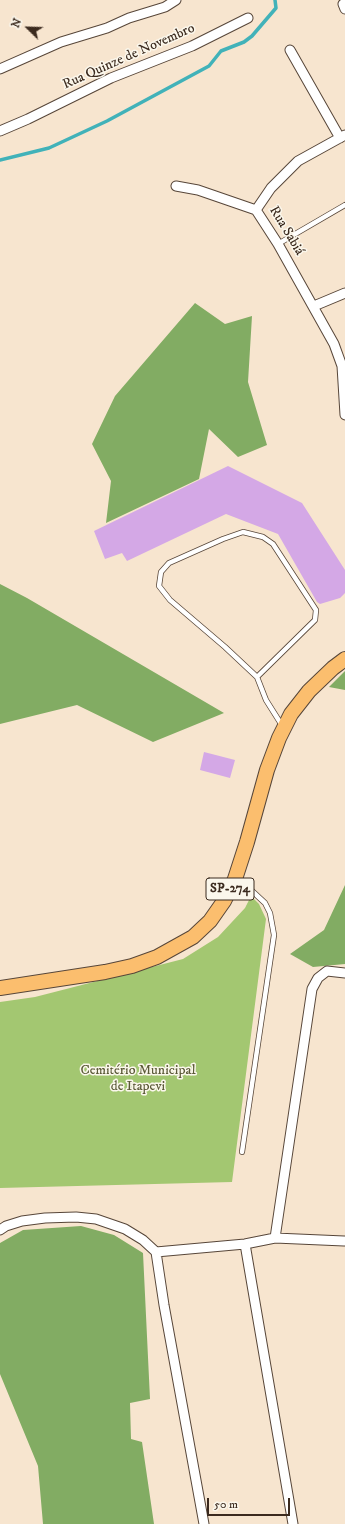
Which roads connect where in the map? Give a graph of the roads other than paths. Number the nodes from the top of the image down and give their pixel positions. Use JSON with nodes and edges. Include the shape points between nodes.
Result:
{"nodes":[{"id":1,"x":176,"y":0,"type":"edge"},
{"id":2,"x":248,"y":18,"type":"dead end"},
{"id":3,"x":290,"y":50,"type":"dead end"},
{"id":4,"x":0,"y":69,"type":"edge"},
{"id":5,"x":0,"y":132,"type":"edge"},
{"id":6,"x":342,"y":137,"type":"edge"},
{"id":7,"x":176,"y":186,"type":"dead end"},
{"id":8,"x":345,"y":205,"type":"edge"},
{"id":9,"x":256,"y":210,"type":"junction"},
{"id":10,"x":278,"y":244,"type":"junction"},
{"id":11,"x":345,"y":293,"type":"edge"},
{"id":12,"x":314,"y":306,"type":"junction"},
{"id":13,"x":345,"y":415,"type":"edge"},
{"id":14,"x":345,"y":659,"type":"edge"},
{"id":15,"x":257,"y":677,"type":"junction"},
{"id":16,"x":284,"y":728,"type":"junction"},
{"id":17,"x":235,"y":878,"type":"junction"},
{"id":18,"x":345,"y":973,"type":"edge"},
{"id":19,"x":0,"y":988,"type":"edge"},
{"id":20,"x":242,"y":1152,"type":"dead end"},
{"id":21,"x":0,"y":1230,"type":"edge"},
{"id":22,"x":276,"y":1238,"type":"junction"},
{"id":23,"x":345,"y":1243,"type":"edge"},
{"id":24,"x":245,"y":1244,"type":"junction"},
{"id":25,"x":156,"y":1252,"type":"junction"},
{"id":26,"x":204,"y":1524,"type":"edge"},
{"id":27,"x":293,"y":1524,"type":"edge"}],
"edges":[{"from":1,"to":4,"type":"street","via":[[165,7],[61,42]]},
{"from":2,"to":5,"type":"street","name":"Rua Quinze de Novembro","via":[[192,46],[111,78]]},
{"from":3,"to":6,"type":"street"},
{"from":6,"to":9,"type":"street","name":"Rua Sabiá","via":[[298,161],[271,188]]},
{"from":7,"to":9,"type":"street","via":[[198,190]]},
{"from":8,"to":10,"type":"lane"},
{"from":9,"to":10,"type":"street","name":"Rua Sabiá"},
{"from":10,"to":12,"type":"street","name":"Rua Sabiá"},
{"from":11,"to":12,"type":"street"},
{"from":12,"to":13,"type":"street","name":"Rua Sabiá","via":[[334,344],[342,366]]},
{"from":14,"to":16,"type":"main road","number":"SP-274","via":[[309,691],[291,714]]},
{"from":15,"to":15,"type":"lane","via":[[170,600],[159,586],[161,572],[169,563],[243,532],[263,537],[273,544],[316,610],[315,620]]},
{"from":15,"to":16,"type":"lane","via":[[266,700]]},
{"from":16,"to":17,"type":"main road","number":"SP-274","via":[[267,770]]},
{"from":17,"to":19,"type":"main road","number":"SP-274","via":[[224,901],[210,921],[193,937],[157,957],[105,972]]},
{"from":17,"to":20,"type":"lane","via":[[265,903],[270,913],[274,934]]},
{"from":18,"to":22,"type":"street","via":[[327,971],[318,978],[312,989]]},
{"from":21,"to":25,"type":"street","via":[[22,1221],[76,1216],[125,1229]]},
{"from":22,"to":23,"type":"street"},
{"from":22,"to":24,"type":"street"},
{"from":24,"to":25,"type":"street"},
{"from":24,"to":27,"type":"street"},
{"from":25,"to":26,"type":"street"}]}
